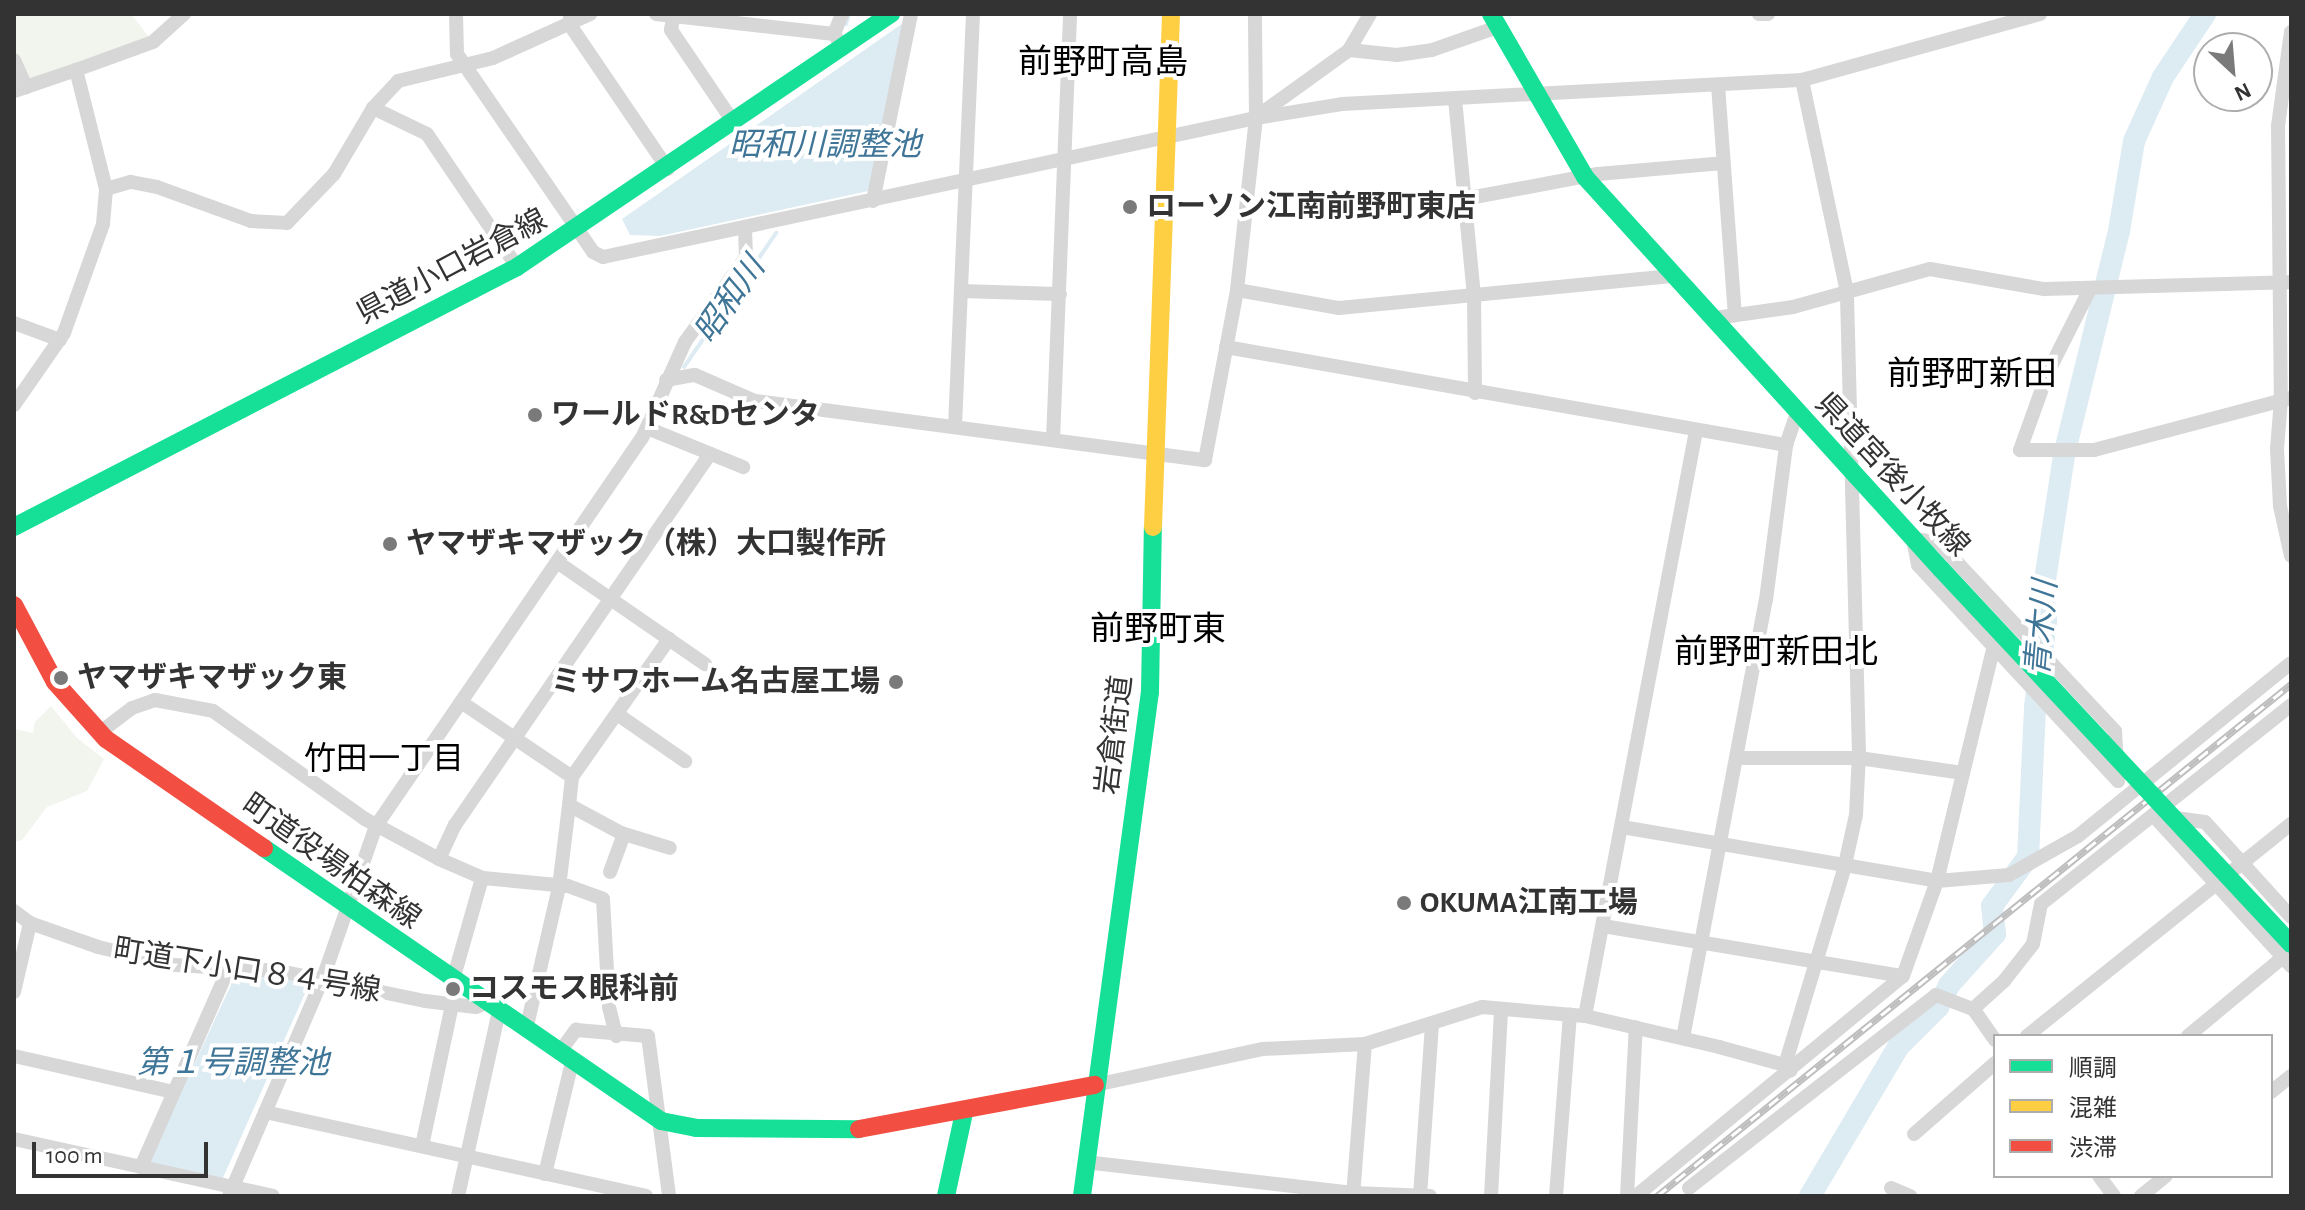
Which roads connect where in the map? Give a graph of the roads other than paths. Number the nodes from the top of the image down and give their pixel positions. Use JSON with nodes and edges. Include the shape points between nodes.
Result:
{"nodes":[{"id":1,"x":184,"y":14,"type":"edge"},
{"id":2,"x":456,"y":14,"type":"edge"},
{"id":3,"x":590,"y":14,"type":"edge"},
{"id":4,"x":656,"y":14,"type":"edge"},
{"id":5,"x":842,"y":14,"type":"edge"},
{"id":6,"x":891,"y":14,"type":"edge"},
{"id":7,"x":911,"y":14,"type":"edge"},
{"id":8,"x":973,"y":14,"type":"edge"},
{"id":9,"x":1070,"y":14,"type":"edge"},
{"id":10,"x":1171,"y":14,"type":"edge"},
{"id":11,"x":1255,"y":14,"type":"edge"},
{"id":12,"x":1370,"y":14,"type":"edge"},
{"id":13,"x":1759,"y":14,"type":"edge"},
{"id":14,"x":1768,"y":14,"type":"edge"},
{"id":15,"x":2040,"y":14,"type":"edge"},
{"id":16,"x":674,"y":16,"type":"edge"},
{"id":17,"x":570,"y":19,"type":"edge"},
{"id":18,"x":772,"y":20,"type":"edge"},
{"id":19,"x":1495,"y":21,"type":"edge"},
{"id":20,"x":2291,"y":32,"type":"edge"},
{"id":21,"x":838,"y":41,"type":"junction"},
{"id":22,"x":2290,"y":49,"type":"edge"},
{"id":23,"x":1349,"y":50,"type":"junction"},
{"id":24,"x":14,"y":60,"type":"edge"},
{"id":25,"x":464,"y":65,"type":"junction"},
{"id":26,"x":76,"y":70,"type":"junction"},
{"id":27,"x":1802,"y":80,"type":"junction"},
{"id":28,"x":1718,"y":85,"type":"junction"},
{"id":29,"x":20,"y":89,"type":"edge"},
{"id":30,"x":1535,"y":95,"type":"junction"},
{"id":31,"x":1455,"y":99,"type":"junction"},
{"id":32,"x":373,"y":108,"type":"junction"},
{"id":33,"x":1256,"y":118,"type":"junction"},
{"id":34,"x":734,"y":123,"type":"junction"},
{"id":35,"x":1166,"y":133,"type":"junction"},
{"id":36,"x":1066,"y":157,"type":"junction"},
{"id":37,"x":1723,"y":163,"type":"junction"},
{"id":38,"x":668,"y":169,"type":"junction"},
{"id":39,"x":1585,"y":177,"type":"junction"},
{"id":40,"x":966,"y":180,"type":"junction"},
{"id":41,"x":106,"y":189,"type":"junction"},
{"id":42,"x":1464,"y":199,"type":"junction"},
{"id":43,"x":873,"y":201,"type":"junction"},
{"id":44,"x":745,"y":229,"type":"junction"},
{"id":45,"x":578,"y":230,"type":"junction"},
{"id":46,"x":517,"y":267,"type":"junction"},
{"id":47,"x":1674,"y":276,"type":"junction"},
{"id":48,"x":2284,"y":284,"type":"edge"},
{"id":49,"x":1237,"y":290,"type":"junction"},
{"id":50,"x":961,"y":291,"type":"junction"},
{"id":51,"x":2089,"y":291,"type":"junction"},
{"id":52,"x":1847,"y":292,"type":"junction"},
{"id":53,"x":1060,"y":294,"type":"junction"},
{"id":54,"x":1474,"y":295,"type":"junction"},
{"id":55,"x":1735,"y":315,"type":"junction"},
{"id":56,"x":1715,"y":318,"type":"junction"},
{"id":57,"x":14,"y":323,"type":"edge"},
{"id":58,"x":60,"y":340,"type":"junction"},
{"id":59,"x":1226,"y":347,"type":"junction"},
{"id":60,"x":666,"y":380,"type":"junction"},
{"id":61,"x":1475,"y":393,"type":"junction"},
{"id":62,"x":2286,"y":399,"type":"edge"},
{"id":63,"x":14,"y":405,"type":"edge"},
{"id":64,"x":1797,"y":413,"type":"junction"},
{"id":65,"x":955,"y":426,"type":"junction"},
{"id":66,"x":647,"y":428,"type":"junction"},
{"id":67,"x":1696,"y":431,"type":"junction"},
{"id":68,"x":1053,"y":440,"type":"junction"},
{"id":69,"x":1786,"y":445,"type":"junction"},
{"id":70,"x":710,"y":454,"type":"junction"},
{"id":71,"x":1154,"y":454,"type":"junction"},
{"id":72,"x":743,"y":467,"type":"dead end"},
{"id":73,"x":1851,"y":472,"type":"junction"},
{"id":74,"x":2286,"y":505,"type":"edge"},
{"id":75,"x":14,"y":527,"type":"edge"},
{"id":76,"x":1913,"y":539,"type":"junction"},
{"id":77,"x":2291,"y":556,"type":"edge"},
{"id":78,"x":557,"y":562,"type":"junction"},
{"id":79,"x":611,"y":599,"type":"junction"},
{"id":80,"x":14,"y":605,"type":"edge"},
{"id":81,"x":669,"y":639,"type":"junction"},
{"id":82,"x":1994,"y":646,"type":"junction"},
{"id":83,"x":2291,"y":663,"type":"edge"},
{"id":84,"x":705,"y":664,"type":"dead end"},
{"id":85,"x":461,"y":702,"type":"junction"},
{"id":86,"x":2291,"y":705,"type":"edge"},
{"id":87,"x":617,"y":714,"type":"junction"},
{"id":88,"x":99,"y":733,"type":"junction"},
{"id":89,"x":515,"y":738,"type":"junction"},
{"id":90,"x":1738,"y":758,"type":"junction"},
{"id":91,"x":1859,"y":758,"type":"junction"},
{"id":92,"x":685,"y":761,"type":"dead end"},
{"id":93,"x":1963,"y":773,"type":"junction"},
{"id":94,"x":572,"y":777,"type":"junction"},
{"id":95,"x":2124,"y":786,"type":"junction"},
{"id":96,"x":569,"y":805,"type":"junction"},
{"id":97,"x":2153,"y":815,"type":"junction"},
{"id":98,"x":2291,"y":824,"type":"edge"},
{"id":99,"x":376,"y":826,"type":"junction"},
{"id":100,"x":1622,"y":827,"type":"junction"},
{"id":101,"x":624,"y":834,"type":"junction"},
{"id":102,"x":1722,"y":846,"type":"junction"},
{"id":103,"x":670,"y":848,"type":"dead end"},
{"id":104,"x":439,"y":859,"type":"junction"},
{"id":105,"x":2241,"y":863,"type":"junction"},
{"id":106,"x":1844,"y":869,"type":"junction"},
{"id":107,"x":610,"y":872,"type":"dead end"},
{"id":108,"x":482,"y":878,"type":"junction"},
{"id":109,"x":1937,"y":881,"type":"junction"},
{"id":110,"x":2214,"y":884,"type":"junction"},
{"id":111,"x":559,"y":887,"type":"junction"},
{"id":112,"x":347,"y":908,"type":"junction"},
{"id":113,"x":14,"y":911,"type":"edge"},
{"id":114,"x":2291,"y":917,"type":"edge"},
{"id":115,"x":30,"y":923,"type":"junction"},
{"id":116,"x":1603,"y":926,"type":"junction"},
{"id":117,"x":1702,"y":941,"type":"junction"},
{"id":118,"x":2288,"y":956,"type":"edge"},
{"id":119,"x":1817,"y":961,"type":"junction"},
{"id":120,"x":228,"y":970,"type":"junction"},
{"id":121,"x":1903,"y":976,"type":"junction"},
{"id":122,"x":323,"y":978,"type":"junction"},
{"id":123,"x":453,"y":980,"type":"junction"},
{"id":124,"x":14,"y":992,"type":"edge"},
{"id":125,"x":452,"y":1005,"type":"junction"},
{"id":126,"x":493,"y":1007,"type":"junction"},
{"id":127,"x":1501,"y":1009,"type":"junction"},
{"id":128,"x":1973,"y":1009,"type":"junction"},
{"id":129,"x":1578,"y":1015,"type":"junction"},
{"id":130,"x":1432,"y":1023,"type":"junction"},
{"id":131,"x":1636,"y":1027,"type":"junction"},
{"id":132,"x":526,"y":1030,"type":"junction"},
{"id":133,"x":2029,"y":1034,"type":"edge"},
{"id":134,"x":2190,"y":1034,"type":"edge"},
{"id":135,"x":616,"y":1036,"type":"junction"},
{"id":136,"x":1993,"y":1037,"type":"edge"},
{"id":137,"x":1683,"y":1038,"type":"junction"},
{"id":138,"x":1365,"y":1044,"type":"junction"},
{"id":139,"x":14,"y":1056,"type":"edge"},
{"id":140,"x":565,"y":1057,"type":"junction"},
{"id":141,"x":1993,"y":1065,"type":"edge"},
{"id":142,"x":1788,"y":1068,"type":"junction"},
{"id":143,"x":2291,"y":1076,"type":"edge"},
{"id":144,"x":1095,"y":1085,"type":"junction"},
{"id":145,"x":2273,"y":1090,"type":"edge"},
{"id":146,"x":174,"y":1092,"type":"junction"},
{"id":147,"x":265,"y":1112,"type":"junction"},
{"id":148,"x":964,"y":1113,"type":"junction"},
{"id":149,"x":658,"y":1119,"type":"junction"},
{"id":150,"x":1914,"y":1134,"type":"dead end"},
{"id":151,"x":14,"y":1139,"type":"edge"},
{"id":152,"x":422,"y":1146,"type":"junction"},
{"id":153,"x":466,"y":1156,"type":"junction"},
{"id":154,"x":1085,"y":1162,"type":"junction"},
{"id":155,"x":141,"y":1167,"type":"junction"},
{"id":156,"x":545,"y":1174,"type":"junction"},
{"id":157,"x":2100,"y":1178,"type":"edge"},
{"id":158,"x":2164,"y":1178,"type":"edge"},
{"id":159,"x":1891,"y":1188,"type":"dead end"},
{"id":160,"x":231,"y":1192,"type":"edge"},
{"id":161,"x":1687,"y":1193,"type":"edge"},
{"id":162,"x":1353,"y":1195,"type":"edge"},
{"id":163,"x":273,"y":1196,"type":"edge"},
{"id":164,"x":458,"y":1196,"type":"edge"},
{"id":165,"x":646,"y":1196,"type":"edge"},
{"id":166,"x":669,"y":1196,"type":"edge"},
{"id":167,"x":946,"y":1196,"type":"edge"},
{"id":168,"x":1082,"y":1196,"type":"edge"},
{"id":169,"x":1420,"y":1196,"type":"edge"},
{"id":170,"x":1430,"y":1196,"type":"edge"},
{"id":171,"x":1491,"y":1196,"type":"edge"},
{"id":172,"x":1556,"y":1196,"type":"edge"},
{"id":173,"x":1627,"y":1196,"type":"edge"},
{"id":174,"x":1636,"y":1196,"type":"edge"},
{"id":175,"x":1910,"y":1196,"type":"edge"},
{"id":176,"x":2114,"y":1196,"type":"edge"},
{"id":177,"x":2141,"y":1196,"type":"edge"}],
"edges":[{"from":1,"to":26,"type":"street","via":[[153,42]]},
{"from":2,"to":25,"type":"street","via":[[457,54]]},
{"from":3,"to":17,"type":"street"},
{"from":4,"to":16,"type":"street"},
{"from":5,"to":21,"type":"street"},
{"from":6,"to":21,"type":"street","name":"県道小口岩倉線"},
{"from":7,"to":43,"type":"street"},
{"from":8,"to":40,"type":"street"},
{"from":9,"to":36,"type":"street"},
{"from":10,"to":35,"type":"street","name":"岩倉街道"},
{"from":11,"to":33,"type":"street"},
{"from":12,"to":23,"type":"street"},
{"from":13,"to":14,"type":"street"},
{"from":15,"to":27,"type":"street"},
{"from":16,"to":18,"type":"street"},
{"from":16,"to":34,"type":"street","via":[[671,30]]},
{"from":17,"to":25,"type":"street","via":[[493,58]]},
{"from":17,"to":38,"type":"street"},
{"from":18,"to":21,"type":"street"},
{"from":19,"to":23,"type":"street","via":[[1432,50],[1397,55]]},
{"from":19,"to":30,"type":"street","name":"県道宮後小牧線"},
{"from":20,"to":22,"type":"street"},
{"from":21,"to":34,"type":"street","name":"県道小口岩倉線"},
{"from":22,"to":48,"type":"street","via":[[2278,126]]},
{"from":23,"to":33,"type":"street"},
{"from":24,"to":29,"type":"street"},
{"from":25,"to":32,"type":"street","via":[[398,81]]},
{"from":25,"to":45,"type":"street"},
{"from":26,"to":29,"type":"street"},
{"from":26,"to":41,"type":"street"},
{"from":27,"to":28,"type":"street"},
{"from":27,"to":52,"type":"street"},
{"from":28,"to":30,"type":"street"},
{"from":28,"to":37,"type":"street"},
{"from":30,"to":31,"type":"street"},
{"from":30,"to":39,"type":"street","name":"県道宮後小牧線"},
{"from":31,"to":33,"type":"street","via":[[1342,104]]},
{"from":31,"to":42,"type":"street"},
{"from":32,"to":41,"type":"street","via":[[334,174],[294,218],[279,226],[211,209],[157,187],[131,182]]},
{"from":32,"to":46,"type":"street","via":[[427,134]]},
{"from":33,"to":35,"type":"street"},
{"from":33,"to":49,"type":"street"},
{"from":34,"to":38,"type":"street","name":"県道小口岩倉線"},
{"from":35,"to":36,"type":"street"},
{"from":35,"to":71,"type":"street","name":"岩倉街道"},
{"from":36,"to":40,"type":"street"},
{"from":36,"to":53,"type":"street"},
{"from":37,"to":39,"type":"street"},
{"from":37,"to":55,"type":"street"},
{"from":38,"to":45,"type":"street","name":"県道小口岩倉線"},
{"from":39,"to":42,"type":"street"},
{"from":39,"to":47,"type":"street","name":"県道宮後小牧線"},
{"from":40,"to":43,"type":"street"},
{"from":40,"to":50,"type":"street"},
{"from":41,"to":58,"type":"street","via":[[103,224]]},
{"from":42,"to":54,"type":"street"},
{"from":43,"to":44,"type":"street"},
{"from":44,"to":45,"type":"street","via":[[603,257]]},
{"from":44,"to":60,"type":"street","via":[[746,257],[685,342]]},
{"from":45,"to":46,"type":"street","name":"県道小口岩倉線"},
{"from":46,"to":75,"type":"street","name":"県道小口岩倉線"},
{"from":47,"to":54,"type":"street"},
{"from":47,"to":56,"type":"street","name":"県道宮後小牧線"},
{"from":48,"to":51,"type":"street"},
{"from":48,"to":62,"type":"street"},
{"from":49,"to":54,"type":"street","via":[[1339,308]]},
{"from":49,"to":59,"type":"street"},
{"from":50,"to":53,"type":"street"},
{"from":50,"to":65,"type":"street"},
{"from":51,"to":52,"type":"street","via":[[2044,289],[1930,269]]},
{"from":51,"to":62,"type":"street","via":[[2048,372],[2020,450],[2094,450]]},
{"from":52,"to":55,"type":"street"},
{"from":52,"to":73,"type":"street"},
{"from":53,"to":68,"type":"street"},
{"from":54,"to":61,"type":"street"},
{"from":55,"to":56,"type":"street"},
{"from":56,"to":64,"type":"street","name":"県道宮後小牧線"},
{"from":57,"to":58,"type":"street"},
{"from":58,"to":63,"type":"street"},
{"from":59,"to":61,"type":"street"},
{"from":59,"to":71,"type":"street","via":[[1205,460]]},
{"from":60,"to":65,"type":"street","via":[[695,375],[755,401]]},
{"from":60,"to":66,"type":"street"},
{"from":61,"to":67,"type":"street"},
{"from":62,"to":74,"type":"street"},
{"from":64,"to":69,"type":"street"},
{"from":64,"to":73,"type":"street","name":"県道宮後小牧線"},
{"from":65,"to":68,"type":"street"},
{"from":66,"to":70,"type":"street"},
{"from":66,"to":78,"type":"street"},
{"from":67,"to":69,"type":"street"},
{"from":67,"to":100,"type":"street"},
{"from":68,"to":71,"type":"street"},
{"from":69,"to":90,"type":"street"},
{"from":70,"to":72,"type":"street"},
{"from":70,"to":79,"type":"street"},
{"from":71,"to":144,"type":"street","name":"岩倉街道","via":[[1150,692]]},
{"from":73,"to":76,"type":"street","name":"県道宮後小牧線"},
{"from":73,"to":91,"type":"street"},
{"from":74,"to":77,"type":"street"},
{"from":76,"to":82,"type":"street","via":[[1918,565]]},
{"from":76,"to":95,"type":"street","via":[[1938,542],[2115,731]]},
{"from":76,"to":118,"type":"street","name":"県道宮後小牧線","bridge":true},
{"from":78,"to":79,"type":"street"},
{"from":78,"to":85,"type":"street"},
{"from":79,"to":81,"type":"street"},
{"from":79,"to":89,"type":"street"},
{"from":80,"to":88,"type":"street","name":"町道役場柏森線","via":[[55,682]]},
{"from":81,"to":84,"type":"street"},
{"from":81,"to":87,"type":"street"},
{"from":82,"to":93,"type":"street"},
{"from":82,"to":95,"type":"street"},
{"from":83,"to":95,"type":"street"},
{"from":85,"to":89,"type":"street"},
{"from":85,"to":99,"type":"street"},
{"from":86,"to":97,"type":"street"},
{"from":87,"to":92,"type":"street"},
{"from":87,"to":94,"type":"street"},
{"from":88,"to":99,"type":"street","via":[[132,708],[155,700],[217,712]]},
{"from":88,"to":112,"type":"street","name":"町道役場柏森線"},
{"from":89,"to":94,"type":"street"},
{"from":89,"to":104,"type":"street","via":[[455,825]]},
{"from":90,"to":91,"type":"street"},
{"from":90,"to":102,"type":"street"},
{"from":91,"to":93,"type":"street"},
{"from":91,"to":106,"type":"street","via":[[1856,815]]},
{"from":93,"to":109,"type":"street"},
{"from":94,"to":96,"type":"street"},
{"from":95,"to":109,"type":"street","via":[[2044,859],[2009,875]]},
{"from":96,"to":101,"type":"street"},
{"from":96,"to":111,"type":"street"},
{"from":97,"to":105,"type":"street","via":[[2205,822]]},
{"from":97,"to":110,"type":"street"},
{"from":97,"to":128,"type":"street","via":[[2041,904],[2033,944]]},
{"from":98,"to":105,"type":"street"},
{"from":99,"to":104,"type":"street"},
{"from":99,"to":112,"type":"street"},
{"from":100,"to":102,"type":"street"},
{"from":100,"to":116,"type":"street"},
{"from":101,"to":103,"type":"street"},
{"from":101,"to":107,"type":"street"},
{"from":102,"to":106,"type":"street"},
{"from":102,"to":117,"type":"street"},
{"from":104,"to":108,"type":"street"},
{"from":105,"to":110,"type":"street"},
{"from":105,"to":114,"type":"street"},
{"from":106,"to":109,"type":"street"},
{"from":106,"to":119,"type":"street"},
{"from":108,"to":111,"type":"street"},
{"from":108,"to":123,"type":"street"},
{"from":109,"to":121,"type":"street"},
{"from":110,"to":118,"type":"street"},
{"from":110,"to":133,"type":"street"},
{"from":111,"to":132,"type":"street"},
{"from":111,"to":135,"type":"street","via":[[603,899],[609,1007]]},
{"from":112,"to":122,"type":"street"},
{"from":112,"to":123,"type":"street","name":"町道役場柏森線"},
{"from":113,"to":115,"type":"street","name":"町道下小口８４号線"},
{"from":115,"to":120,"type":"street","name":"町道下小口８４号線","via":[[174,965]]},
{"from":115,"to":124,"type":"street"},
{"from":116,"to":117,"type":"street"},
{"from":116,"to":129,"type":"street"},
{"from":117,"to":119,"type":"street"},
{"from":117,"to":137,"type":"street"},
{"from":118,"to":134,"type":"street"},
{"from":119,"to":121,"type":"street"},
{"from":119,"to":142,"type":"street"},
{"from":120,"to":122,"type":"street","name":"町道下小口８４号線"},
{"from":120,"to":146,"type":"street"},
{"from":121,"to":142,"type":"street"},
{"from":122,"to":125,"type":"street","name":"町道下小口８４号線"},
{"from":122,"to":147,"type":"street"},
{"from":123,"to":126,"type":"street","name":"町道役場柏森線"},
{"from":125,"to":126,"type":"street","name":"町道下小口８４号線"},
{"from":125,"to":152,"type":"street"},
{"from":126,"to":132,"type":"street","name":"町道役場柏森線"},
{"from":126,"to":153,"type":"street"},
{"from":127,"to":129,"type":"street"},
{"from":127,"to":130,"type":"street","via":[[1460,1011]]},
{"from":127,"to":171,"type":"street"},
{"from":128,"to":136,"type":"street"},
{"from":128,"to":161,"type":"street","via":[[1941,997]]},
{"from":129,"to":131,"type":"street"},
{"from":129,"to":172,"type":"street"},
{"from":130,"to":138,"type":"street"},
{"from":130,"to":169,"type":"street"},
{"from":131,"to":137,"type":"street"},
{"from":131,"to":173,"type":"street"},
{"from":132,"to":140,"type":"street","name":"町道役場柏森線"},
{"from":135,"to":140,"type":"street","via":[[576,1030]]},
{"from":135,"to":149,"type":"street","via":[[648,1036]]},
{"from":137,"to":142,"type":"street"},
{"from":138,"to":144,"type":"street","via":[[1263,1049]]},
{"from":138,"to":162,"type":"street"},
{"from":139,"to":146,"type":"street"},
{"from":140,"to":149,"type":"street","name":"町道役場柏森線"},
{"from":140,"to":156,"type":"street"},
{"from":141,"to":150,"type":"street"},
{"from":142,"to":174,"type":"street"},
{"from":143,"to":145,"type":"street"},
{"from":144,"to":148,"type":"street"},
{"from":144,"to":154,"type":"street","name":"岩倉街道"},
{"from":146,"to":155,"type":"street"},
{"from":147,"to":152,"type":"street"},
{"from":147,"to":160,"type":"street"},
{"from":148,"to":149,"type":"street","via":[[860,1130],[696,1128]]},
{"from":148,"to":167,"type":"street"},
{"from":149,"to":166,"type":"street"},
{"from":151,"to":155,"type":"street"},
{"from":152,"to":153,"type":"street"},
{"from":153,"to":156,"type":"street"},
{"from":153,"to":164,"type":"street"},
{"from":154,"to":162,"type":"street"},
{"from":154,"to":168,"type":"street","name":"岩倉街道"},
{"from":155,"to":160,"type":"street"},
{"from":156,"to":165,"type":"street"},
{"from":157,"to":176,"type":"street"},
{"from":158,"to":177,"type":"street"},
{"from":159,"to":175,"type":"street"},
{"from":160,"to":163,"type":"street"},
{"from":162,"to":169,"type":"street"},
{"from":169,"to":170,"type":"street"}]}
